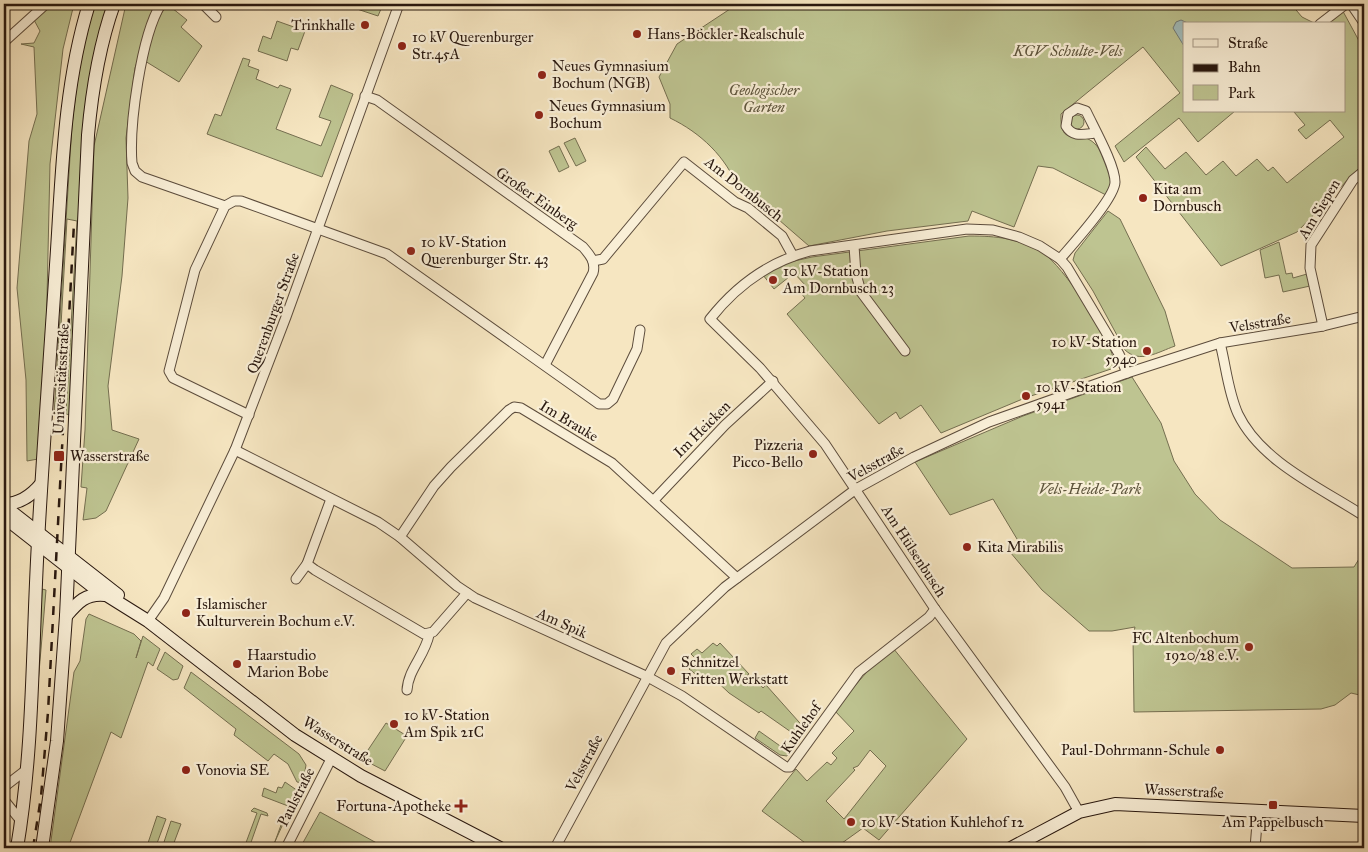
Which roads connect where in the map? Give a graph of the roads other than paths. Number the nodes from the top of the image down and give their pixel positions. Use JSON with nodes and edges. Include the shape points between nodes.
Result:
{"nodes":[{"id":1,"x":46,"y":4,"type":"edge"},
{"id":2,"x":90,"y":4,"type":"edge"},
{"id":3,"x":114,"y":4,"type":"edge"},
{"id":4,"x":161,"y":4,"type":"edge"},
{"id":5,"x":203,"y":4,"type":"edge"},
{"id":6,"x":399,"y":4,"type":"edge"},
{"id":7,"x":1346,"y":4,"type":"edge"},
{"id":8,"x":1351,"y":4,"type":"edge"},
{"id":9,"x":216,"y":17,"type":"dead end"},
{"id":10,"x":1323,"y":22,"type":"edge"},
{"id":11,"x":1364,"y":23,"type":"edge"},
{"id":12,"x":4,"y":42,"type":"edge"},
{"id":13,"x":366,"y":96,"type":"junction"},
{"id":14,"x":1096,"y":133,"type":"dead end"},
{"id":15,"x":1364,"y":171,"type":"edge"},
{"id":16,"x":225,"y":206,"type":"junction"},
{"id":17,"x":318,"y":229,"type":"junction"},
{"id":18,"x":854,"y":246,"type":"junction"},
{"id":19,"x":793,"y":256,"type":"junction"},
{"id":20,"x":1060,"y":260,"type":"junction"},
{"id":21,"x":593,"y":261,"type":"junction"},
{"id":22,"x":1364,"y":316,"type":"edge"},
{"id":23,"x":1322,"y":326,"type":"junction"},
{"id":24,"x":640,"y":330,"type":"dead end"},
{"id":25,"x":1220,"y":343,"type":"junction"},
{"id":26,"x":905,"y":351,"type":"dead end"},
{"id":27,"x":545,"y":364,"type":"junction"},
{"id":28,"x":1127,"y":373,"type":"junction"},
{"id":29,"x":773,"y":381,"type":"junction"},
{"id":30,"x":249,"y":415,"type":"junction"},
{"id":31,"x":235,"y":450,"type":"junction"},
{"id":32,"x":40,"y":484,"type":"junction"},
{"id":33,"x":856,"y":489,"type":"junction"},
{"id":34,"x":331,"y":500,"type":"junction"},
{"id":35,"x":654,"y":500,"type":"junction"},
{"id":36,"x":4,"y":505,"type":"edge"},
{"id":37,"x":4,"y":516,"type":"edge"},
{"id":38,"x":1364,"y":516,"type":"edge"},
{"id":39,"x":400,"y":537,"type":"junction"},
{"id":40,"x":38,"y":538,"type":"junction"},
{"id":41,"x":69,"y":562,"type":"junction"},
{"id":42,"x":307,"y":564,"type":"junction"},
{"id":43,"x":737,"y":578,"type":"junction"},
{"id":44,"x":296,"y":579,"type":"dead end"},
{"id":45,"x":467,"y":594,"type":"junction"},
{"id":46,"x":106,"y":595,"type":"junction"},
{"id":47,"x":935,"y":609,"type":"junction"},
{"id":48,"x":66,"y":616,"type":"junction"},
{"id":49,"x":148,"y":622,"type":"junction"},
{"id":50,"x":429,"y":635,"type":"junction"},
{"id":51,"x":646,"y":676,"type":"junction"},
{"id":52,"x":407,"y":690,"type":"dead end"},
{"id":53,"x":332,"y":759,"type":"junction"},
{"id":54,"x":26,"y":770,"type":"junction"},
{"id":55,"x":4,"y":787,"type":"edge"},
{"id":56,"x":4,"y":800,"type":"edge"},
{"id":57,"x":1258,"y":811,"type":"junction"},
{"id":58,"x":1079,"y":812,"type":"junction"},
{"id":59,"x":1364,"y":816,"type":"edge"},
{"id":60,"x":21,"y":822,"type":"junction"},
{"id":61,"x":17,"y":848,"type":"edge"},
{"id":62,"x":42,"y":848,"type":"edge"},
{"id":63,"x":286,"y":848,"type":"edge"},
{"id":64,"x":500,"y":848,"type":"edge"},
{"id":65,"x":555,"y":848,"type":"edge"},
{"id":66,"x":1011,"y":848,"type":"edge"},
{"id":67,"x":1255,"y":848,"type":"edge"}],
"edges":[{"from":1,"to":12,"type":"street"},
{"from":2,"to":32,"type":"main road","name":"Universitätsstraße","via":[[77,47],[67,120]]},
{"from":3,"to":41,"type":"main road","name":"Universitätsstraße","via":[[92,88],[88,135]]},
{"from":4,"to":16,"type":"street","via":[[137,83],[132,164],[142,176]]},
{"from":5,"to":9,"type":"street"},
{"from":6,"to":13,"type":"street","name":"Querenburger Straße"},
{"from":7,"to":10,"type":"street"},
{"from":8,"to":11,"type":"street"},
{"from":13,"to":17,"type":"street","name":"Querenburger Straße"},
{"from":13,"to":21,"type":"street","name":"Großer Einberg","via":[[377,100],[583,247]]},
{"from":14,"to":20,"type":"street","via":[[1113,171],[1114,190]]},
{"from":15,"to":23,"type":"street","name":"Am Siepen","via":[[1353,180],[1311,245],[1310,268]]},
{"from":16,"to":17,"type":"street","via":[[241,201]]},
{"from":16,"to":30,"type":"street","via":[[196,270],[169,371],[173,378]]},
{"from":17,"to":27,"type":"street","via":[[387,254]]},
{"from":17,"to":30,"type":"street","name":"Querenburger Straße"},
{"from":18,"to":19,"type":"street"},
{"from":18,"to":20,"type":"street","via":[[967,229],[993,230],[1026,240]]},
{"from":18,"to":26,"type":"street","via":[[861,292]]},
{"from":19,"to":21,"type":"street","name":"Am Dornbusch","via":[[782,236],[684,162],[603,259]]},
{"from":19,"to":29,"type":"street","name":"Am Hülsenbusch","via":[[748,280],[710,319]]},
{"from":20,"to":28,"type":"street","via":[[1077,280]]},
{"from":21,"to":27,"type":"street","via":[[593,273]]},
{"from":22,"to":23,"type":"street","name":"Velsstraße"},
{"from":23,"to":25,"type":"street","name":"Velsstraße"},
{"from":24,"to":27,"type":"street","via":[[636,349],[613,399],[607,404],[598,404]]},
{"from":25,"to":28,"type":"street","name":"Velsstraße"},
{"from":25,"to":38,"type":"street","via":[[1234,403],[1256,442],[1282,464]]},
{"from":28,"to":33,"type":"street","name":"Velsstraße","via":[[990,422],[914,457]]},
{"from":29,"to":33,"type":"street","name":"Am Hülsenbusch","via":[[825,444]]},
{"from":29,"to":35,"type":"street","name":"Im Heicken","via":[[725,425]]},
{"from":30,"to":31,"type":"street","name":"Querenburger Straße"},
{"from":31,"to":34,"type":"street","name":"Am Spik"},
{"from":31,"to":49,"type":"street","name":"Querenburger Straße","via":[[164,598]]},
{"from":32,"to":36,"type":"main road","via":[[26,498]]},
{"from":32,"to":40,"type":"main road","name":"Universitätsstraße"},
{"from":33,"to":43,"type":"street","name":"Velsstraße"},
{"from":33,"to":47,"type":"street","name":"Am Hülsenbusch"},
{"from":34,"to":39,"type":"street","name":"Am Spik","via":[[378,522]]},
{"from":34,"to":42,"type":"street"},
{"from":35,"to":39,"type":"street","name":"Im Brauke","via":[[612,462],[521,408],[514,407],[434,486]]},
{"from":35,"to":43,"type":"street","name":"Im Brauke"},
{"from":36,"to":40,"type":"main road","name":"Wasserstraße"},
{"from":37,"to":40,"type":"main road","name":"Wasserstraße"},
{"from":39,"to":45,"type":"street","name":"Am Spik"},
{"from":40,"to":41,"type":"main road","name":"Wasserstraße"},
{"from":40,"to":54,"type":"main road","name":"Universitätsstraße"},
{"from":41,"to":46,"type":"main road","name":"Wasserstraße"},
{"from":41,"to":48,"type":"main road","name":"Universitätsstraße"},
{"from":41,"to":49,"type":"main road","name":"Wasserstraße","via":[[134,607]]},
{"from":42,"to":44,"type":"street"},
{"from":42,"to":50,"type":"street"},
{"from":43,"to":51,"type":"street","name":"Velsstraße","via":[[666,643]]},
{"from":45,"to":50,"type":"street"},
{"from":45,"to":51,"type":"street","name":"Am Spik"},
{"from":46,"to":48,"type":"main road","via":[[84,597]]},
{"from":46,"to":49,"type":"main road","name":"Wasserstraße"},
{"from":47,"to":51,"type":"street","name":"Kuhlehof","via":[[859,672],[790,767]]},
{"from":47,"to":58,"type":"street","name":"Am Hülsenbusch","via":[[1065,787]]},
{"from":48,"to":62,"type":"main road","name":"Universitätsstraße","via":[[57,741]]},
{"from":49,"to":53,"type":"main road","name":"Wasserstraße","via":[[295,735]]},
{"from":50,"to":52,"type":"street"},
{"from":51,"to":65,"type":"street","name":"Velsstraße"},
{"from":53,"to":63,"type":"street","name":"Paulstraße"},
{"from":53,"to":64,"type":"main road","name":"Wasserstraße"},
{"from":54,"to":55,"type":"street"},
{"from":54,"to":60,"type":"main road","name":"Universitätsstraße"},
{"from":56,"to":60,"type":"street"},
{"from":57,"to":58,"type":"main road","name":"Wasserstraße","via":[[1114,804]]},
{"from":57,"to":59,"type":"main road","name":"Wasserstraße"},
{"from":57,"to":67,"type":"street"},
{"from":58,"to":66,"type":"main road","name":"Wasserstraße"},
{"from":60,"to":61,"type":"main road","name":"Universitätsstraße"}]}
